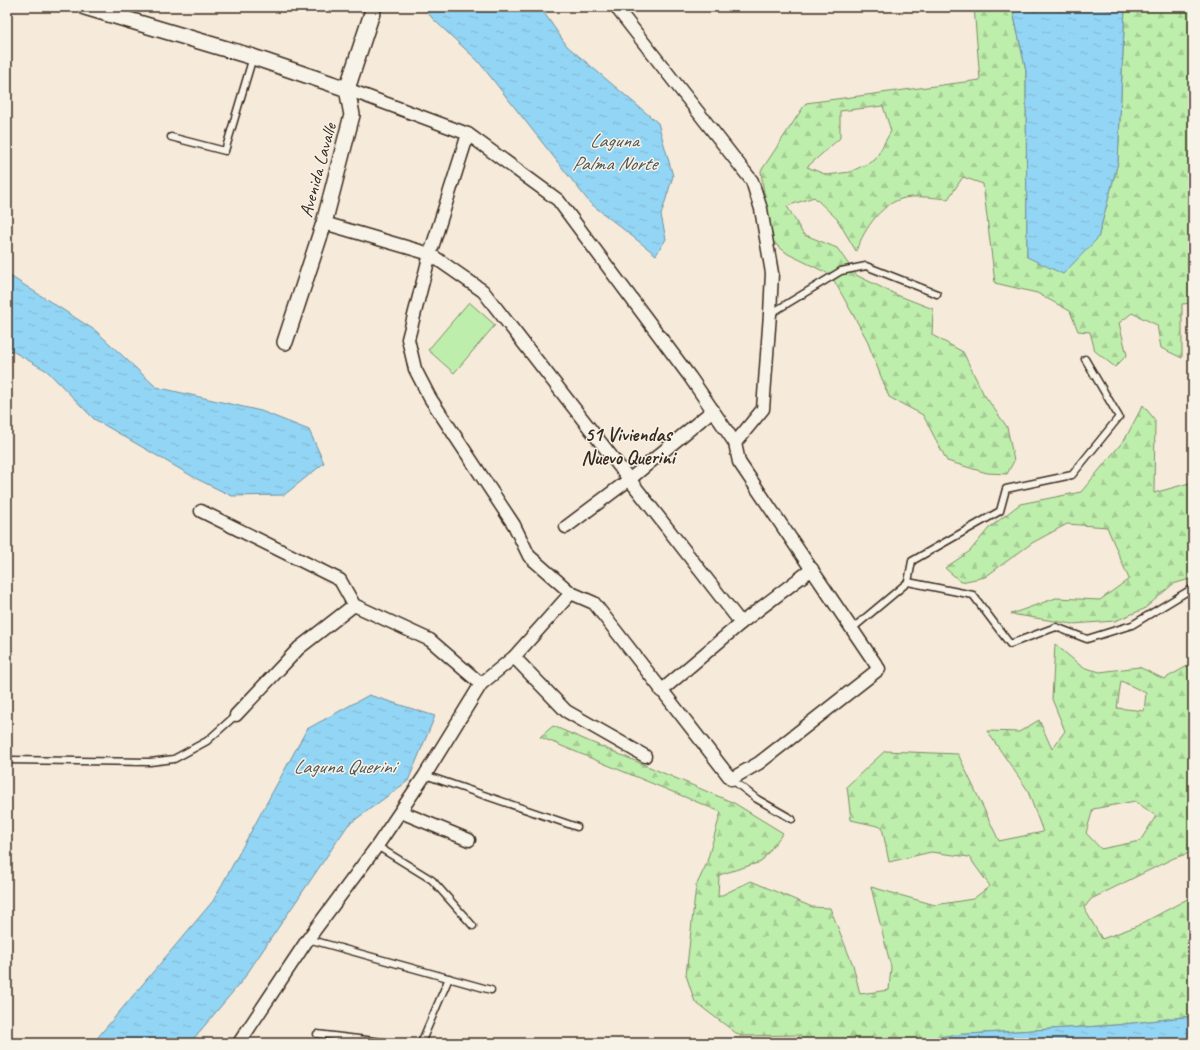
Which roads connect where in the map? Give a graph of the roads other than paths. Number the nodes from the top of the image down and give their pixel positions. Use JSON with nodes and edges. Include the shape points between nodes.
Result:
{"nodes":[{"id":1,"x":85,"y":7,"type":"edge"},
{"id":2,"x":374,"y":7,"type":"edge"},
{"id":3,"x":619,"y":7,"type":"edge"},
{"id":4,"x":253,"y":57,"type":"junction"},
{"id":5,"x":347,"y":89,"type":"junction"},
{"id":6,"x":468,"y":134,"type":"junction"},
{"id":7,"x":171,"y":137,"type":"dead end"},
{"id":8,"x":324,"y":223,"type":"junction"},
{"id":9,"x":430,"y":254,"type":"junction"},
{"id":10,"x":937,"y":294,"type":"dead end"},
{"id":11,"x":770,"y":314,"type":"junction"},
{"id":12,"x":285,"y":342,"type":"dead end"},
{"id":13,"x":1085,"y":359,"type":"dead end"},
{"id":14,"x":713,"y":410,"type":"junction"},
{"id":15,"x":735,"y":443,"type":"junction"},
{"id":16,"x":630,"y":479,"type":"junction"},
{"id":17,"x":201,"y":510,"type":"dead end"},
{"id":18,"x":566,"y":527,"type":"dead end"},
{"id":19,"x":812,"y":569,"type":"junction"},
{"id":20,"x":908,"y":582,"type":"junction"},
{"id":21,"x":1193,"y":588,"type":"edge"},
{"id":22,"x":571,"y":593,"type":"junction"},
{"id":23,"x":354,"y":605,"type":"junction"},
{"id":24,"x":741,"y":623,"type":"junction"},
{"id":25,"x":853,"y":628,"type":"junction"},
{"id":26,"x":514,"y":657,"type":"junction"},
{"id":27,"x":481,"y":684,"type":"junction"},
{"id":28,"x":661,"y":691,"type":"junction"},
{"id":29,"x":236,"y":715,"type":"joint"},
{"id":30,"x":645,"y":756,"type":"dead end"},
{"id":31,"x":7,"y":760,"type":"edge"},
{"id":32,"x":425,"y":775,"type":"junction"},
{"id":33,"x":731,"y":779,"type":"junction"},
{"id":34,"x":401,"y":812,"type":"junction"},
{"id":35,"x":792,"y":819,"type":"dead end"},
{"id":36,"x":577,"y":827,"type":"dead end"},
{"id":37,"x":469,"y":840,"type":"dead end"},
{"id":38,"x":378,"y":846,"type":"junction"},
{"id":39,"x":473,"y":926,"type":"dead end"},
{"id":40,"x":308,"y":939,"type":"junction"},
{"id":41,"x":450,"y":978,"type":"junction"},
{"id":42,"x":491,"y":990,"type":"dead end"},
{"id":43,"x":317,"y":1034,"type":"dead end"},
{"id":44,"x":239,"y":1043,"type":"edge"},
{"id":45,"x":391,"y":1043,"type":"edge"},
{"id":46,"x":422,"y":1043,"type":"edge"}],
"edges":[{"from":1,"to":4,"type":"street"},
{"from":2,"to":5,"type":"street","name":"Avenida Lavalle"},
{"from":3,"to":11,"type":"street","via":[[752,181],[761,208],[772,273]]},
{"from":4,"to":5,"type":"street"},
{"from":4,"to":7,"type":"lane","via":[[225,151]]},
{"from":5,"to":6,"type":"street"},
{"from":5,"to":8,"type":"street","name":"Avenida Lavalle","via":[[352,115]]},
{"from":6,"to":9,"type":"street"},
{"from":6,"to":14,"type":"street","via":[[558,200],[686,370]]},
{"from":8,"to":9,"type":"street"},
{"from":8,"to":12,"type":"street","name":"Avenida Lavalle"},
{"from":9,"to":16,"type":"street","via":[[483,291]]},
{"from":9,"to":22,"type":"street","via":[[408,339],[415,369],[434,404],[514,525],[529,556]]},
{"from":10,"to":11,"type":"lane","via":[[866,266],[841,271]]},
{"from":11,"to":15,"type":"street","via":[[763,410]]},
{"from":13,"to":20,"type":"lane","via":[[1119,417],[1072,475],[1006,489],[1000,511],[912,561]]},
{"from":14,"to":15,"type":"street"},
{"from":14,"to":16,"type":"street"},
{"from":15,"to":19,"type":"street","via":[[739,462]]},
{"from":16,"to":18,"type":"street"},
{"from":16,"to":24,"type":"street"},
{"from":17,"to":23,"type":"street","via":[[340,580]]},
{"from":19,"to":24,"type":"street"},
{"from":19,"to":25,"type":"street"},
{"from":20,"to":21,"type":"lane","via":[[973,595],[1010,644],[1056,627],[1087,639],[1132,625]]},
{"from":20,"to":25,"type":"lane"},
{"from":22,"to":26,"type":"street"},
{"from":22,"to":28,"type":"street","via":[[594,603]]},
{"from":23,"to":27,"type":"street","via":[[430,640]]},
{"from":23,"to":29,"type":"street","via":[[298,648]]},
{"from":24,"to":28,"type":"street"},
{"from":25,"to":33,"type":"street","via":[[879,669],[759,763]]},
{"from":26,"to":27,"type":"street"},
{"from":26,"to":30,"type":"street","via":[[566,711]]},
{"from":27,"to":32,"type":"street"},
{"from":28,"to":33,"type":"street"},
{"from":29,"to":31,"type":"lane","via":[[207,741],[174,759],[150,762]]},
{"from":32,"to":34,"type":"street"},
{"from":32,"to":36,"type":"lane"},
{"from":33,"to":35,"type":"lane","via":[[757,799]]},
{"from":34,"to":37,"type":"street"},
{"from":34,"to":38,"type":"street"},
{"from":38,"to":39,"type":"lane","via":[[432,880]]},
{"from":38,"to":40,"type":"street"},
{"from":40,"to":41,"type":"lane"},
{"from":40,"to":44,"type":"street"},
{"from":41,"to":42,"type":"lane"},
{"from":41,"to":46,"type":"lane"},
{"from":43,"to":45,"type":"lane"}]}
